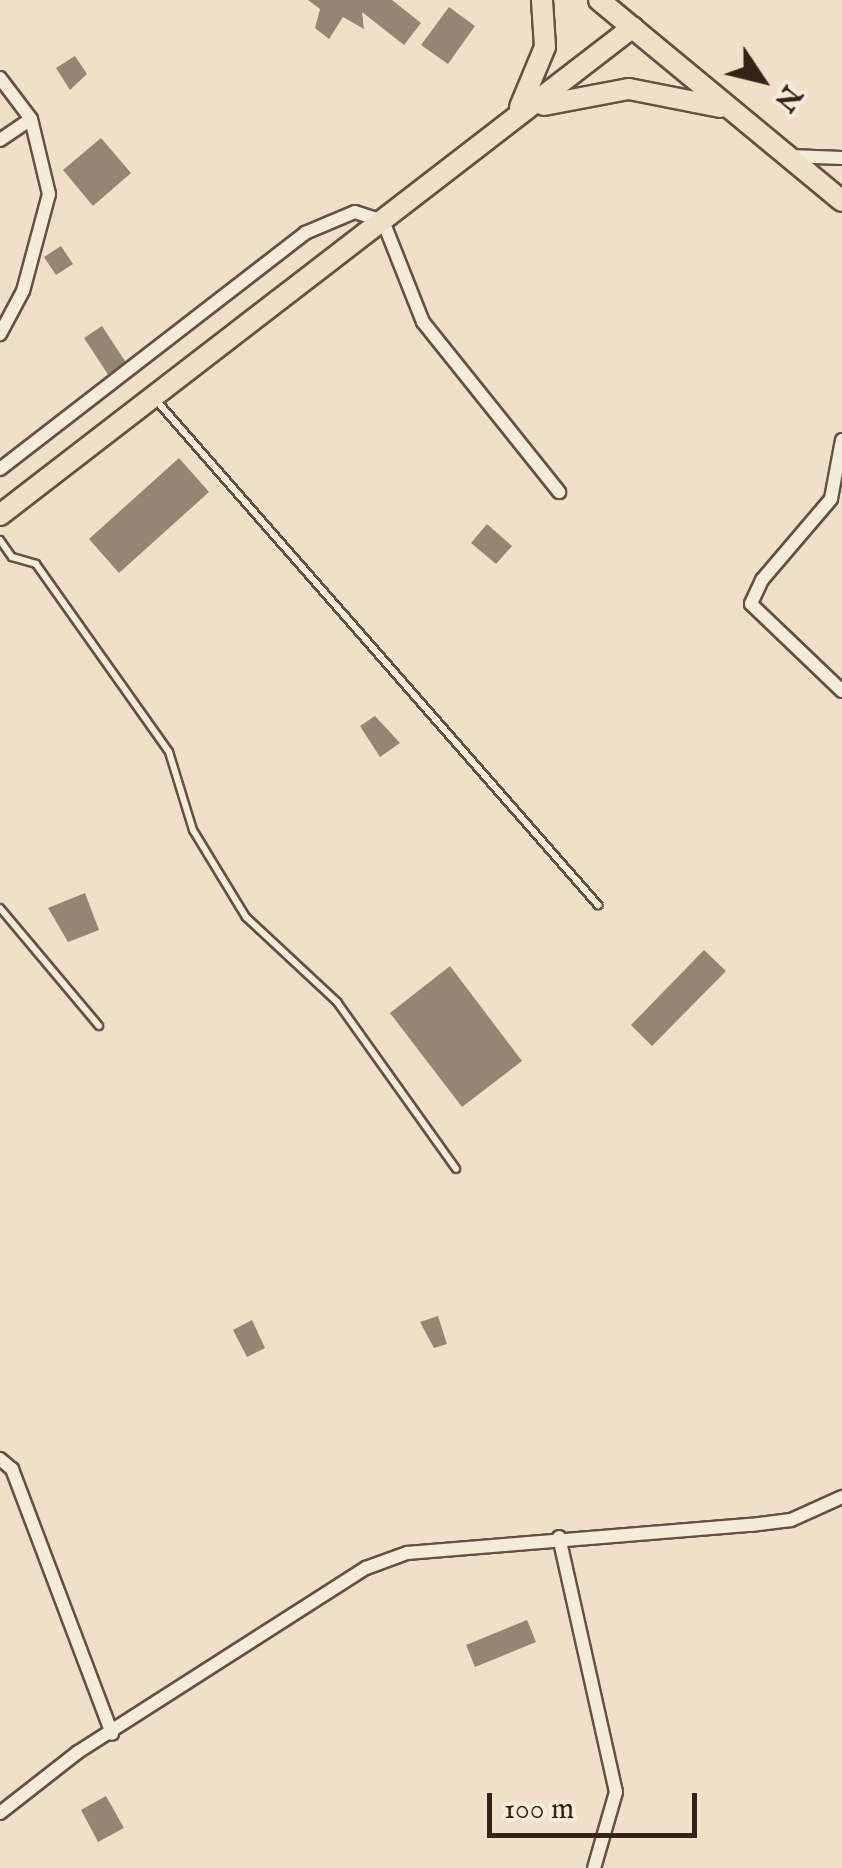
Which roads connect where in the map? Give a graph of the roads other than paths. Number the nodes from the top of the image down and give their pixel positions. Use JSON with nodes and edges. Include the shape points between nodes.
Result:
{"nodes":[{"id":1,"x":542,"y":0,"type":"edge"},
{"id":2,"x":600,"y":0,"type":"edge"},
{"id":3,"x":633,"y":28,"type":"junction"},
{"id":4,"x":0,"y":78,"type":"edge"},
{"id":5,"x":732,"y":111,"type":"junction"},
{"id":6,"x":31,"y":118,"type":"junction"},
{"id":7,"x":513,"y":119,"type":"junction"},
{"id":8,"x":0,"y":140,"type":"edge"},
{"id":9,"x":788,"y":156,"type":"junction"},
{"id":10,"x":842,"y":158,"type":"edge"},
{"id":11,"x":842,"y":202,"type":"edge"},
{"id":12,"x":382,"y":221,"type":"junction"},
{"id":13,"x":0,"y":334,"type":"edge"},
{"id":14,"x":154,"y":398,"type":"junction"},
{"id":15,"x":842,"y":440,"type":"edge"},
{"id":16,"x":0,"y":469,"type":"edge"},
{"id":17,"x":558,"y":492,"type":"dead end"},
{"id":18,"x":0,"y":514,"type":"edge"},
{"id":19,"x":0,"y":540,"type":"edge"},
{"id":20,"x":842,"y":691,"type":"edge"},
{"id":21,"x":598,"y":905,"type":"dead end"},
{"id":22,"x":0,"y":908,"type":"edge"},
{"id":23,"x":99,"y":1026,"type":"dead end"},
{"id":24,"x":456,"y":1170,"type":"dead end"},
{"id":25,"x":0,"y":1459,"type":"edge"},
{"id":26,"x":842,"y":1497,"type":"edge"},
{"id":27,"x":559,"y":1537,"type":"junction"},
{"id":28,"x":112,"y":1734,"type":"junction"},
{"id":29,"x":0,"y":1813,"type":"edge"},
{"id":30,"x":594,"y":1868,"type":"edge"}],
"edges":[{"from":1,"to":7,"type":"main road","via":[[540,68]]},
{"from":2,"to":3,"type":"main road"},
{"from":3,"to":5,"type":"main road"},
{"from":3,"to":7,"type":"main road"},
{"from":4,"to":6,"type":"street"},
{"from":5,"to":7,"type":"main road","via":[[629,89],[565,96]]},
{"from":5,"to":9,"type":"main road"},
{"from":6,"to":8,"type":"street"},
{"from":6,"to":13,"type":"street","via":[[49,194],[23,291]]},
{"from":7,"to":12,"type":"main road"},
{"from":9,"to":10,"type":"street"},
{"from":9,"to":11,"type":"main road"},
{"from":12,"to":14,"type":"main road"},
{"from":12,"to":16,"type":"street","via":[[355,212],[305,233]]},
{"from":12,"to":17,"type":"street","via":[[423,322]]},
{"from":14,"to":18,"type":"main road"},
{"from":14,"to":21,"type":"lane"},
{"from":15,"to":20,"type":"street","via":[[831,499],[762,580],[752,604]]},
{"from":19,"to":24,"type":"lane","via":[[12,556],[36,564],[169,752],[194,830],[246,917],[337,1002]]},
{"from":22,"to":23,"type":"lane"},
{"from":25,"to":28,"type":"street","via":[[12,1469]]},
{"from":26,"to":27,"type":"street","via":[[791,1520]]},
{"from":27,"to":28,"type":"street","via":[[407,1552],[366,1568]]},
{"from":27,"to":30,"type":"street","via":[[616,1792]]},
{"from":28,"to":29,"type":"street","via":[[34,1780]]}]}
